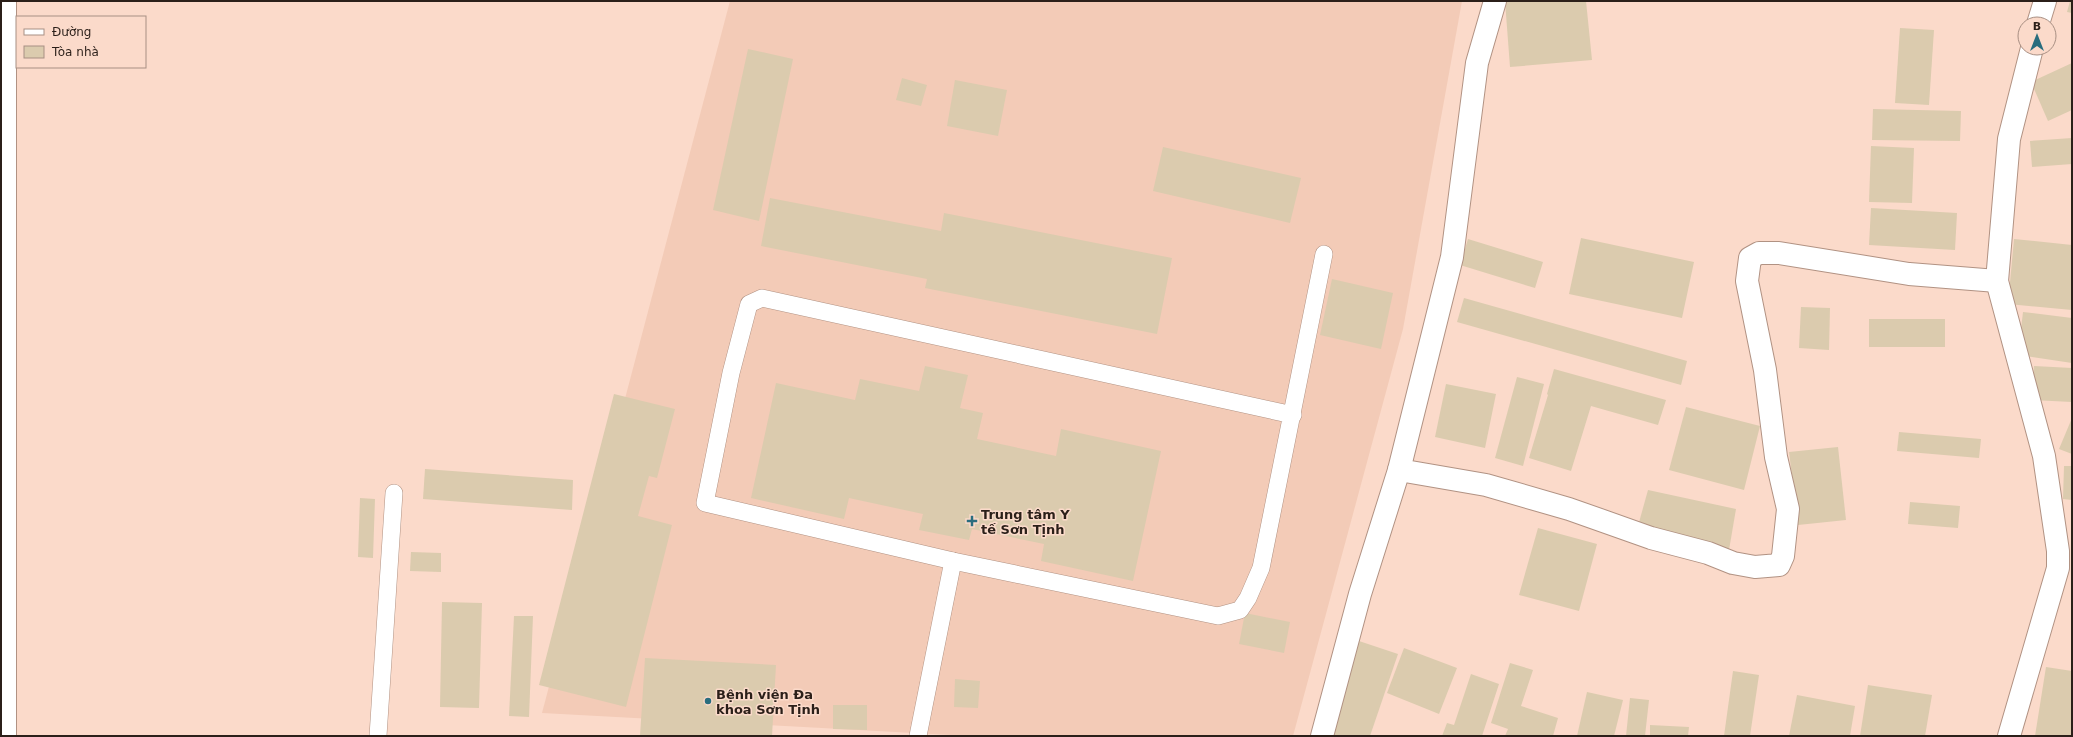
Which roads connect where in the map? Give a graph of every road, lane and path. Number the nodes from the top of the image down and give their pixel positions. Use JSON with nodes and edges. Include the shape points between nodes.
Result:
{"nodes":[{"id":1,"x":5,"y":1,"type":"edge"},
{"id":2,"x":1495,"y":1,"type":"edge"},
{"id":3,"x":2045,"y":1,"type":"edge"},
{"id":4,"x":2040,"y":16,"type":"edge"},
{"id":5,"x":2030,"y":56,"type":"edge"},
{"id":6,"x":1324,"y":254,"type":"dead end"},
{"id":7,"x":1997,"y":281,"type":"junction"},
{"id":8,"x":1293,"y":415,"type":"junction"},
{"id":9,"x":1399,"y":470,"type":"junction"},
{"id":10,"x":394,"y":494,"type":"dead end"},
{"id":11,"x":953,"y":561,"type":"junction"},
{"id":12,"x":5,"y":736,"type":"edge"},
{"id":13,"x":378,"y":736,"type":"edge"},
{"id":14,"x":918,"y":736,"type":"edge"},
{"id":15,"x":1322,"y":736,"type":"edge"},
{"id":16,"x":2009,"y":736,"type":"edge"}],
"edges":[{"from":1,"to":12,"type":"street"},
{"from":2,"to":9,"type":"street","via":[[1477,63],[1452,257]]},
{"from":3,"to":4,"type":"street"},
{"from":5,"to":7,"type":"street","via":[[2009,139]]},
{"from":6,"to":8,"type":"lane"},
{"from":7,"to":9,"type":"street","via":[[1910,274],[1779,253],[1759,252],[1750,258],[1747,281],[1764,370],[1776,457],[1788,509],[1783,556],[1779,565],[1755,567],[1734,563],[1708,553],[1651,538],[1576,511],[1486,485]]},
{"from":7,"to":16,"type":"street","via":[[2044,456],[2058,551],[2058,568]]},
{"from":8,"to":11,"type":"lane","via":[[1261,568],[1240,610],[1218,616]]},
{"from":8,"to":11,"type":"lane","via":[[762,298],[749,304],[731,373],[705,502]]},
{"from":9,"to":15,"type":"street","via":[[1360,594]]},
{"from":10,"to":13,"type":"lane"},
{"from":11,"to":14,"type":"lane"}]}
